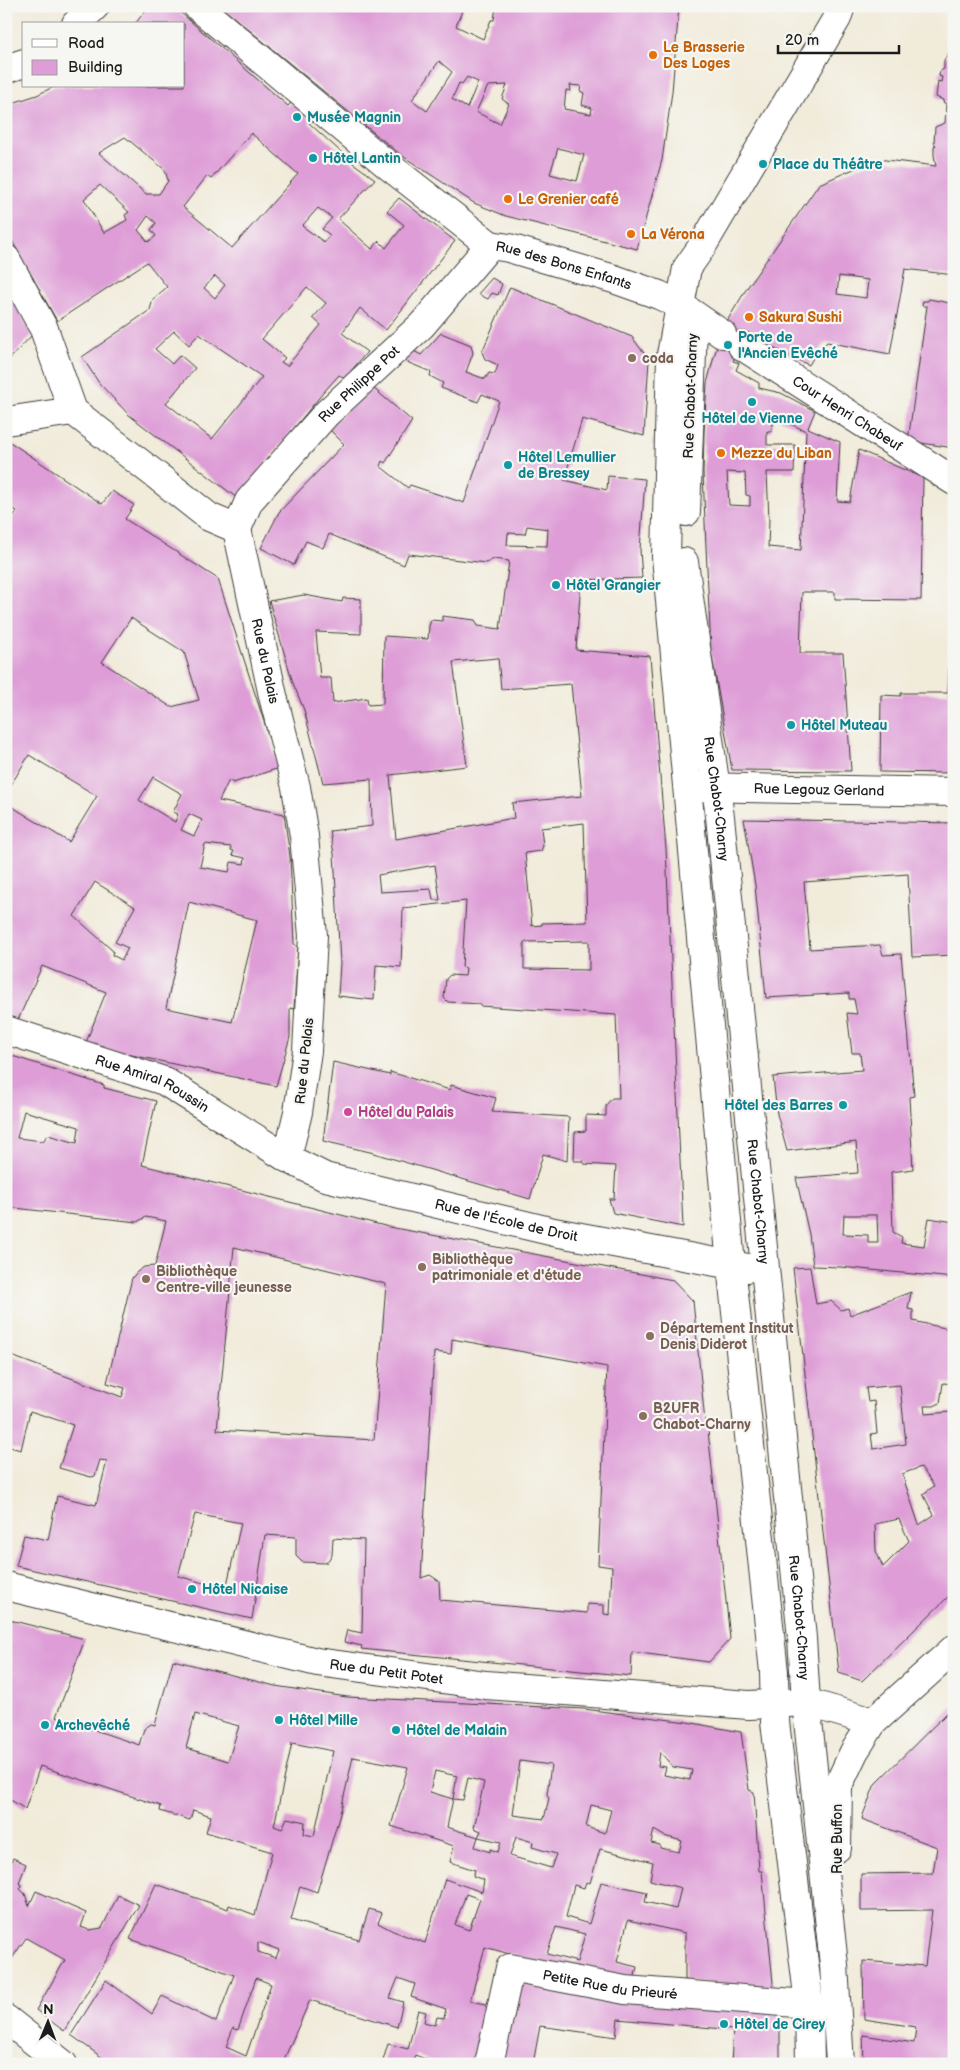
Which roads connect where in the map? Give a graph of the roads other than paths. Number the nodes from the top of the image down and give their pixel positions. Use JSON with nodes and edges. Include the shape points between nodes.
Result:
{"nodes":[{"id":1,"x":95,"y":6,"type":"edge"},
{"id":2,"x":197,"y":6,"type":"edge"},
{"id":3,"x":841,"y":6,"type":"edge"},
{"id":4,"x":78,"y":22,"type":"edge"},
{"id":5,"x":22,"y":64,"type":"edge"},
{"id":6,"x":6,"y":69,"type":"edge"},
{"id":7,"x":490,"y":245,"type":"junction"},
{"id":8,"x":6,"y":259,"type":"edge"},
{"id":9,"x":680,"y":305,"type":"junction"},
{"id":10,"x":73,"y":411,"type":"junction"},
{"id":11,"x":6,"y":421,"type":"edge"},
{"id":12,"x":954,"y":481,"type":"edge"},
{"id":13,"x":236,"y":529,"type":"junction"},
{"id":14,"x":686,"y":787,"type":"junction"},
{"id":15,"x":716,"y":788,"type":"junction"},
{"id":16,"x":954,"y":792,"type":"edge"},
{"id":17,"x":6,"y":1030,"type":"edge"},
{"id":18,"x":287,"y":1158,"type":"junction"},
{"id":19,"x":731,"y":1265,"type":"junction"},
{"id":20,"x":764,"y":1271,"type":"junction"},
{"id":21,"x":6,"y":1586,"type":"edge"},
{"id":22,"x":954,"y":1649,"type":"edge"},
{"id":23,"x":806,"y":1702,"type":"junction"},
{"id":24,"x":774,"y":1704,"type":"junction"},
{"id":25,"x":872,"y":1722,"type":"junction"},
{"id":26,"x":834,"y":1965,"type":"junction"},
{"id":27,"x":798,"y":2006,"type":"junction"},
{"id":28,"x":6,"y":2019,"type":"edge"},
{"id":29,"x":63,"y":2064,"type":"edge"},
{"id":30,"x":489,"y":2064,"type":"edge"},
{"id":31,"x":493,"y":2064,"type":"edge"},
{"id":32,"x":810,"y":2064,"type":"edge"},
{"id":33,"x":840,"y":2064,"type":"edge"}],
"edges":[{"from":1,"to":4,"type":"street"},
{"from":2,"to":7,"type":"street","name":"Rue des Bons Enfants","via":[[383,161]]},
{"from":3,"to":9,"type":"street","via":[[837,18],[687,268]]},
{"from":5,"to":6,"type":"street"},
{"from":7,"to":9,"type":"street","name":"Rue des Bons Enfants","via":[[614,278]]},
{"from":7,"to":13,"type":"street","name":"Rue Philippe Pot","via":[[422,325],[326,414],[249,501]]},
{"from":8,"to":10,"type":"street","via":[[44,328]]},
{"from":9,"to":12,"type":"street","name":"Cour Henri Chabeuf"},
{"from":9,"to":14,"type":"street","name":"Rue Chabot-Charny","via":[[671,355],[666,557]]},
{"from":9,"to":15,"type":"street","name":"Rue Chabot-Charny","via":[[693,326],[684,563]]},
{"from":10,"to":11,"type":"street"},
{"from":10,"to":13,"type":"street","via":[[209,517]]},
{"from":13,"to":18,"type":"street","name":"Rue du Palais","via":[[296,787],[313,936],[307,1051]]},
{"from":14,"to":15,"type":"street","name":"Rue Legouz Gerland"},
{"from":14,"to":19,"type":"street","name":"Rue Chabot-Charny"},
{"from":15,"to":16,"type":"street","name":"Rue Legouz Gerland"},
{"from":15,"to":20,"type":"street","name":"Rue Chabot-Charny"},
{"from":17,"to":18,"type":"street","name":"Rue Amiral Roussin","via":[[164,1081]]},
{"from":18,"to":19,"type":"street","name":"Rue de l'École de Droit","via":[[325,1177],[554,1232]]},
{"from":19,"to":20,"type":"street","name":"Rue Chabot-Charny"},
{"from":19,"to":24,"type":"street","name":"Rue Chabot-Charny","via":[[774,1672]]},
{"from":20,"to":23,"type":"street","name":"Rue Chabot-Charny"},
{"from":21,"to":24,"type":"street","name":"Rue du Petit Potet","via":[[317,1662],[486,1685],[749,1706]]},
{"from":22,"to":25,"type":"street","name":"Rue Buffon"},
{"from":23,"to":24,"type":"street"},
{"from":23,"to":25,"type":"street"},
{"from":23,"to":26,"type":"street","name":"Rue Chabot-Charny"},
{"from":24,"to":26,"type":"street","name":"Rue Chabot-Charny","via":[[790,1734],[801,1807],[809,1911],[817,1942]]},
{"from":24,"to":27,"type":"street","name":"Rue Chabot-Charny"},
{"from":25,"to":26,"type":"street","name":"Rue Buffon","via":[[838,1786]]},
{"from":26,"to":33,"type":"street","name":"Rue Chabot-Charny"},
{"from":27,"to":30,"type":"street","name":"Petite Rue du Prieuré","via":[[625,1990],[510,1968]]},
{"from":27,"to":31,"type":"street","name":"Petite Rue du Prieuré","via":[[623,1994],[514,1974]]},
{"from":27,"to":32,"type":"street","name":"Rue Chabot-Charny"},
{"from":28,"to":29,"type":"street"}]}
